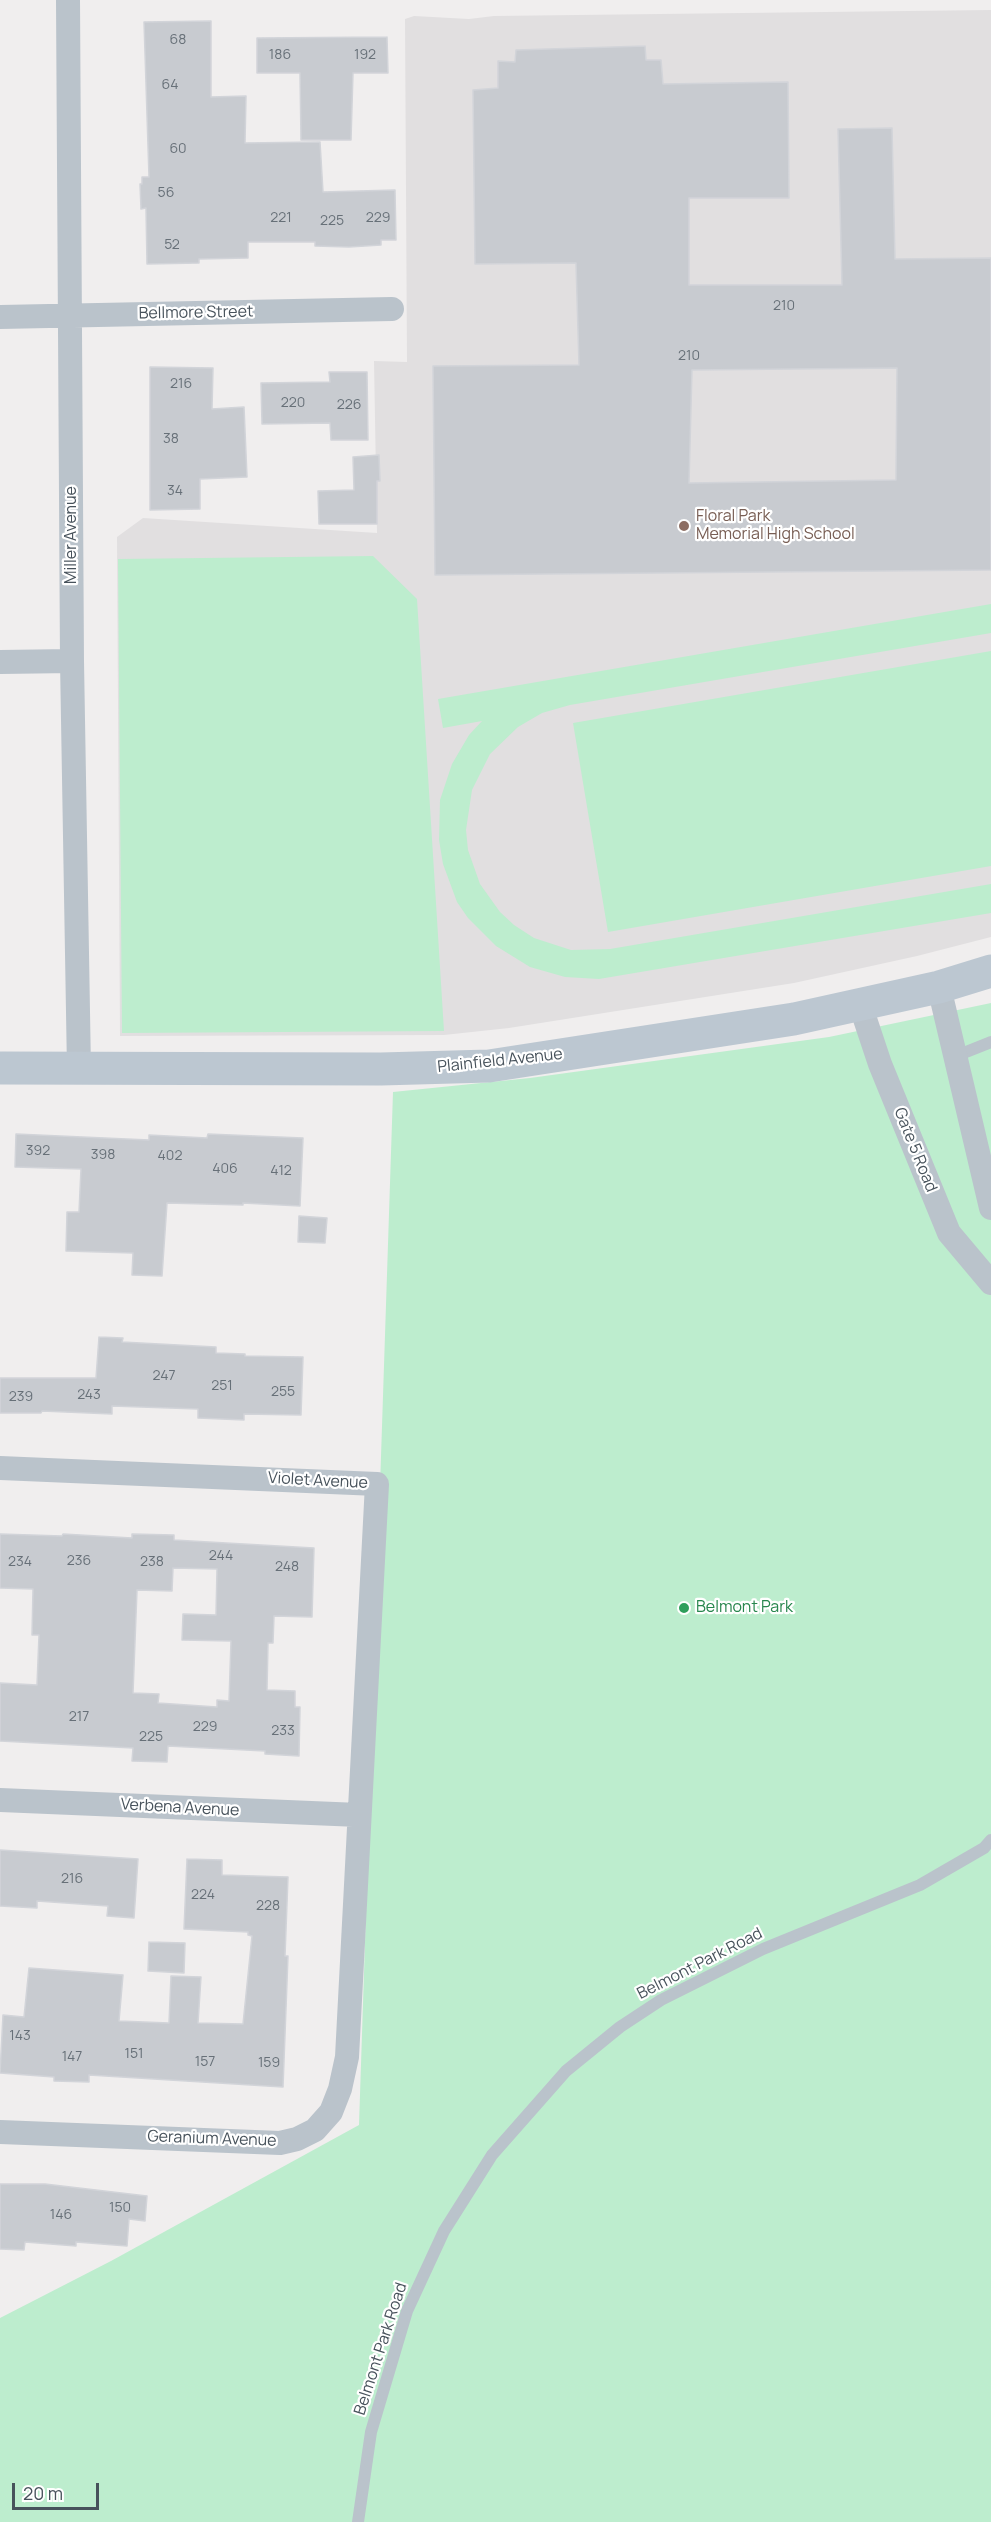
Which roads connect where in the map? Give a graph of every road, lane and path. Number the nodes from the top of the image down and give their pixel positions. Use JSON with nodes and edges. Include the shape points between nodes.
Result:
{"nodes":[{"id":1,"x":68,"y":0,"type":"edge"},
{"id":2,"x":392,"y":309,"type":"dead end"},
{"id":3,"x":70,"y":316,"type":"junction"},
{"id":4,"x":0,"y":317,"type":"edge"},
{"id":5,"x":72,"y":661,"type":"junction"},
{"id":6,"x":0,"y":662,"type":"edge"},
{"id":7,"x":991,"y":971,"type":"edge"},
{"id":8,"x":939,"y":987,"type":"junction"},
{"id":9,"x":860,"y":1004,"type":"junction"},
{"id":10,"x":991,"y":1042,"type":"edge"},
{"id":11,"x":956,"y":1056,"type":"junction"},
{"id":12,"x":0,"y":1068,"type":"edge"},
{"id":13,"x":79,"y":1070,"type":"junction"},
{"id":14,"x":991,"y":1208,"type":"edge"},
{"id":15,"x":991,"y":1283,"type":"edge"},
{"id":16,"x":0,"y":1468,"type":"edge"},
{"id":17,"x":0,"y":1800,"type":"edge"},
{"id":18,"x":359,"y":1815,"type":"junction"},
{"id":19,"x":991,"y":1840,"type":"edge"},
{"id":20,"x":0,"y":2132,"type":"edge"},
{"id":21,"x":358,"y":2522,"type":"edge"}],
"edges":[{"from":1,"to":3,"type":"street","name":"Miller Avenue"},
{"from":2,"to":3,"type":"street","name":"Bellmore Street"},
{"from":3,"to":4,"type":"street","name":"Bellmore Street"},
{"from":3,"to":5,"type":"street","name":"Miller Avenue"},
{"from":5,"to":6,"type":"street"},
{"from":5,"to":13,"type":"street","name":"Miller Avenue"},
{"from":7,"to":8,"type":"main road","name":"Plainfield Avenue"},
{"from":8,"to":9,"type":"main road","name":"Plainfield Avenue"},
{"from":8,"to":11,"type":"street"},
{"from":9,"to":13,"type":"main road","name":"Plainfield Avenue","via":[[782,1021],[489,1066]]},
{"from":9,"to":15,"type":"street","name":"Gate 5 Road","via":[[880,1064],[949,1233]]},
{"from":10,"to":11,"type":"lane"},
{"from":11,"to":14,"type":"street"},
{"from":12,"to":13,"type":"main road","name":"Plainfield Avenue"},
{"from":16,"to":18,"type":"street","name":"Violet Avenue","via":[[377,1484]]},
{"from":17,"to":18,"type":"street","name":"Verbena Avenue"},
{"from":18,"to":20,"type":"street","name":"Geranium Avenue","via":[[347,2057],[331,2112],[315,2130],[280,2143]]},
{"from":19,"to":21,"type":"lane","name":"Belmont Park Road","via":[[984,1848],[920,1885],[763,1949],[661,2000],[566,2071],[492,2155],[444,2231],[408,2311],[371,2432]]}]}
